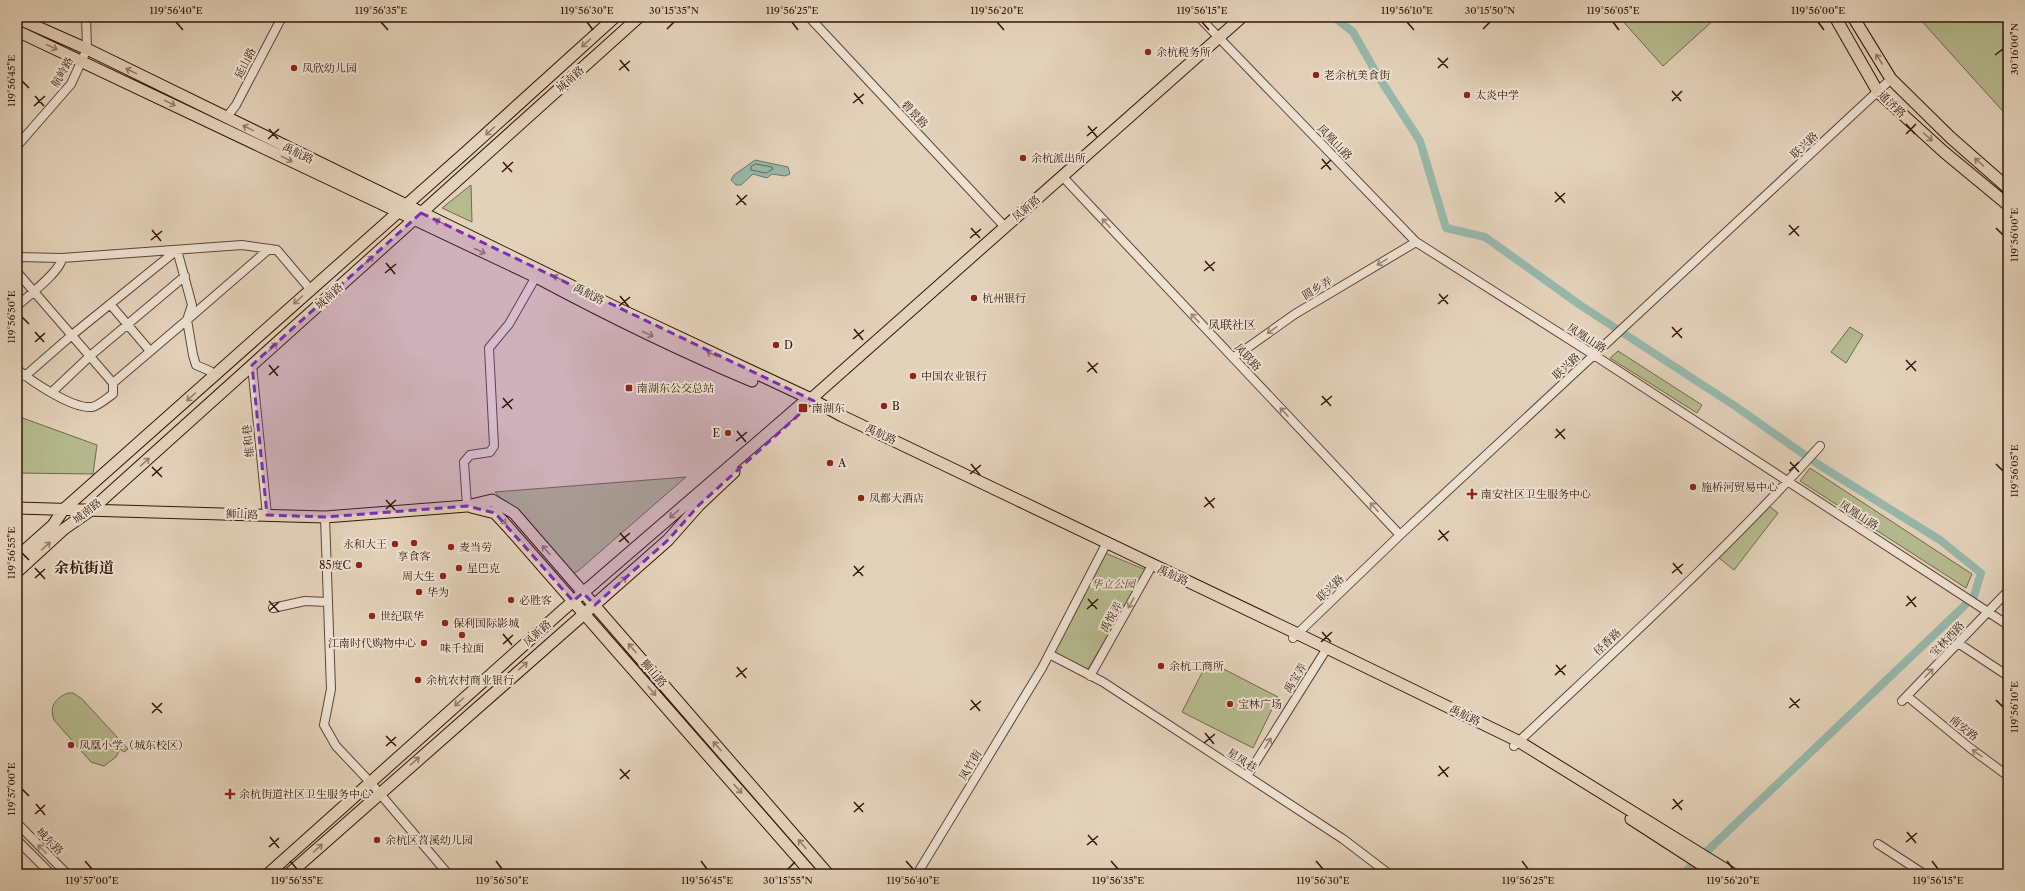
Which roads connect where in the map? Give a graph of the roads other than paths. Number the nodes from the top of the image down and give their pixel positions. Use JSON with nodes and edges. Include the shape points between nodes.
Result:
{"nodes":[{"id":1,"x":86,"y":17,"type":"edge"},
{"id":2,"x":282,"y":17,"type":"edge"},
{"id":3,"x":615,"y":17,"type":"edge"},
{"id":4,"x":639,"y":17,"type":"edge"},
{"id":5,"x":809,"y":17,"type":"edge"},
{"id":6,"x":1199,"y":17,"type":"edge"},
{"id":7,"x":1242,"y":17,"type":"edge"},
{"id":8,"x":1835,"y":17,"type":"edge"},
{"id":9,"x":1853,"y":17,"type":"edge"},
{"id":10,"x":17,"y":18,"type":"edge"},
{"id":11,"x":17,"y":31,"type":"edge"},
{"id":12,"x":1218,"y":38,"type":"junction"},
{"id":13,"x":87,"y":49,"type":"junction"},
{"id":14,"x":81,"y":61,"type":"junction"},
{"id":15,"x":1891,"y":79,"type":"junction"},
{"id":16,"x":1878,"y":92,"type":"junction"},
{"id":17,"x":226,"y":118,"type":"junction"},
{"id":18,"x":17,"y":146,"type":"edge"},
{"id":19,"x":1062,"y":176,"type":"junction"},
{"id":20,"x":2008,"y":188,"type":"edge"},
{"id":21,"x":2008,"y":205,"type":"edge"},
{"id":22,"x":402,"y":209,"type":"junction"},
{"id":23,"x":417,"y":216,"type":"junction"},
{"id":24,"x":1005,"y":227,"type":"junction"},
{"id":25,"x":1416,"y":242,"type":"junction"},
{"id":26,"x":269,"y":249,"type":"junction"},
{"id":27,"x":178,"y":250,"type":"junction"},
{"id":28,"x":17,"y":257,"type":"edge"},
{"id":29,"x":62,"y":258,"type":"junction"},
{"id":30,"x":17,"y":272,"type":"edge"},
{"id":31,"x":538,"y":273,"type":"junction"},
{"id":32,"x":185,"y":276,"type":"junction"},
{"id":33,"x":310,"y":289,"type":"junction"},
{"id":34,"x":33,"y":290,"type":"junction"},
{"id":35,"x":110,"y":304,"type":"junction"},
{"id":36,"x":17,"y":306,"type":"edge"},
{"id":37,"x":187,"y":320,"type":"junction"},
{"id":38,"x":128,"y":324,"type":"junction"},
{"id":39,"x":72,"y":335,"type":"junction"},
{"id":40,"x":150,"y":351,"type":"junction"},
{"id":41,"x":1594,"y":355,"type":"junction"},
{"id":42,"x":90,"y":356,"type":"junction"},
{"id":43,"x":1233,"y":358,"type":"junction"},
{"id":44,"x":252,"y":365,"type":"junction"},
{"id":45,"x":17,"y":369,"type":"edge"},
{"id":46,"x":25,"y":376,"type":"junction"},
{"id":47,"x":212,"y":378,"type":"junction"},
{"id":48,"x":113,"y":383,"type":"junction"},
{"id":49,"x":52,"y":392,"type":"junction"},
{"id":50,"x":808,"y":402,"type":"junction"},
{"id":51,"x":1818,"y":448,"type":"dead end"},
{"id":52,"x":1788,"y":481,"type":"junction"},
{"id":53,"x":466,"y":506,"type":"junction"},
{"id":54,"x":17,"y":508,"type":"edge"},
{"id":55,"x":64,"y":509,"type":"junction"},
{"id":56,"x":91,"y":510,"type":"junction"},
{"id":57,"x":267,"y":515,"type":"junction"},
{"id":58,"x":324,"y":517,"type":"junction"},
{"id":59,"x":1400,"y":535,"type":"junction"},
{"id":60,"x":1104,"y":548,"type":"junction"},
{"id":61,"x":17,"y":557,"type":"edge"},
{"id":62,"x":1150,"y":569,"type":"junction"},
{"id":63,"x":17,"y":572,"type":"edge"},
{"id":64,"x":2008,"y":591,"type":"edge"},
{"id":65,"x":583,"y":593,"type":"junction"},
{"id":66,"x":573,"y":601,"type":"junction"},
{"id":67,"x":328,"y":602,"type":"junction"},
{"id":68,"x":595,"y":605,"type":"junction"},
{"id":69,"x":273,"y":608,"type":"dead end"},
{"id":70,"x":1988,"y":612,"type":"junction"},
{"id":71,"x":584,"y":613,"type":"junction"},
{"id":72,"x":2008,"y":625,"type":"edge"},
{"id":73,"x":1295,"y":636,"type":"junction"},
{"id":74,"x":1958,"y":643,"type":"junction"},
{"id":75,"x":1324,"y":653,"type":"junction"},
{"id":76,"x":1049,"y":654,"type":"junction"},
{"id":77,"x":1090,"y":676,"type":"junction"},
{"id":78,"x":2008,"y":676,"type":"edge"},
{"id":79,"x":1904,"y":699,"type":"joint"},
{"id":80,"x":1516,"y":744,"type":"junction"},
{"id":81,"x":1247,"y":776,"type":"junction"},
{"id":82,"x":2008,"y":776,"type":"edge"},
{"id":83,"x":370,"y":782,"type":"junction"},
{"id":84,"x":380,"y":793,"type":"junction"},
{"id":85,"x":17,"y":823,"type":"edge"},
{"id":86,"x":17,"y":840,"type":"edge"},
{"id":87,"x":1878,"y":844,"type":"dead end"},
{"id":88,"x":1715,"y":870,"type":"edge"},
{"id":89,"x":51,"y":874,"type":"edge"},
{"id":90,"x":67,"y":874,"type":"edge"},
{"id":91,"x":268,"y":874,"type":"edge"},
{"id":92,"x":289,"y":874,"type":"edge"},
{"id":93,"x":448,"y":874,"type":"edge"},
{"id":94,"x":812,"y":874,"type":"edge"},
{"id":95,"x":828,"y":874,"type":"edge"},
{"id":96,"x":917,"y":874,"type":"edge"},
{"id":97,"x":1389,"y":874,"type":"edge"},
{"id":98,"x":1733,"y":874,"type":"edge"},
{"id":99,"x":1924,"y":874,"type":"edge"}],
"edges":[{"from":1,"to":13,"type":"street","name":"航岭路"},
{"from":2,"to":17,"type":"street","name":"延山路"},
{"from":3,"to":22,"type":"main road","name":"城南路","one_way":true},
{"from":4,"to":23,"type":"main road","name":"城南路"},
{"from":5,"to":24,"type":"street","name":"碧景路"},
{"from":6,"to":12,"type":"street","name":"凤凰山路"},
{"from":7,"to":12,"type":"main road","name":"凤新路"},
{"from":8,"to":16,"type":"main road","name":"通济路"},
{"from":15,"to":9,"type":"main road","name":"通济路","one_way":true},
{"from":10,"to":13,"type":"main road","name":"禹航路"},
{"from":11,"to":14,"type":"main road","name":"禹航路","one_way":true},
{"from":12,"to":19,"type":"main road","name":"凤新路"},
{"from":12,"to":25,"type":"street","name":"凤凰山路"},
{"from":13,"to":14,"type":"street","name":"航岭路"},
{"from":17,"to":13,"type":"main road","name":"禹航路","one_way":true},
{"from":14,"to":18,"type":"street","name":"航岭路","via":[[61,96]]},
{"from":14,"to":22,"type":"main road","name":"禹航路","one_way":true},
{"from":15,"to":16,"type":"street","name":"联兴路"},
{"from":20,"to":15,"type":"main road","name":"通济路","one_way":true,"via":[[1950,137]]},
{"from":16,"to":21,"type":"main road","name":"通济路","one_way":true},
{"from":16,"to":41,"type":"street","name":"联兴路"},
{"from":22,"to":17,"type":"main road","name":"禹航路","one_way":true},
{"from":19,"to":24,"type":"main road","name":"凤新路"},
{"from":43,"to":19,"type":"street","name":"凤联路","one_way":true},
{"from":22,"to":23,"type":"main road","name":"禹航路"},
{"from":22,"to":33,"type":"main road","name":"城南路"},
{"from":23,"to":31,"type":"main road","name":"禹航路"},
{"from":44,"to":23,"type":"main road","name":"城南路","one_way":true},
{"from":24,"to":50,"type":"main road","name":"凤新路"},
{"from":25,"to":41,"type":"street","name":"凤凰山路"},
{"from":25,"to":43,"type":"street","name":"圆乡弄","one_way":true,"via":[[1295,314]]},
{"from":26,"to":27,"type":"street","via":[[242,245]]},
{"from":26,"to":33,"type":"street","via":[[277,250]]},
{"from":26,"to":37,"type":"street"},
{"from":27,"to":29,"type":"street"},
{"from":27,"to":32,"type":"street"},
{"from":27,"to":35,"type":"street"},
{"from":28,"to":29,"type":"street"},
{"from":29,"to":34,"type":"street","via":[[56,270]]},
{"from":30,"to":34,"type":"street"},
{"from":31,"to":50,"type":"main road","name":"禹航路"},
{"from":31,"to":53,"type":"street","via":[[509,324],[489,348],[494,446],[490,452],[470,456],[464,462]]},
{"from":32,"to":37,"type":"street","via":[[192,305]]},
{"from":32,"to":38,"type":"street"},
{"from":33,"to":47,"type":"main road","name":"城南路","one_way":true},
{"from":34,"to":36,"type":"street"},
{"from":34,"to":39,"type":"street"},
{"from":35,"to":38,"type":"street"},
{"from":35,"to":39,"type":"street"},
{"from":37,"to":40,"type":"street"},
{"from":37,"to":47,"type":"street","via":[[196,365],[210,371]]},
{"from":38,"to":40,"type":"street"},
{"from":38,"to":42,"type":"street"},
{"from":39,"to":42,"type":"street"},
{"from":39,"to":46,"type":"street"},
{"from":40,"to":48,"type":"street"},
{"from":41,"to":52,"type":"street","name":"凤凰山路"},
{"from":41,"to":59,"type":"street","name":"联兴路"},
{"from":42,"to":48,"type":"street"},
{"from":42,"to":49,"type":"street"},
{"from":59,"to":43,"type":"street","name":"凤联路","one_way":true},
{"from":56,"to":44,"type":"main road","name":"城南路","one_way":true},
{"from":44,"to":57,"type":"street","name":"维和巷"},
{"from":45,"to":46,"type":"street"},
{"from":46,"to":49,"type":"street"},
{"from":47,"to":55,"type":"main road","name":"城南路","one_way":true},
{"from":48,"to":49,"type":"street","via":[[113,394],[92,407],[76,405]]},
{"from":50,"to":60,"type":"main road","name":"禹航路","via":[[839,422]]},
{"from":50,"to":65,"type":"main road","name":"凤新路","one_way":true},
{"from":68,"to":50,"type":"main road","name":"凤新路","one_way":true,"via":[[668,540],[699,504]]},
{"from":50,"to":73,"type":"main road","name":"禹航路"},
{"from":51,"to":52,"type":"street","name":"径香路"},
{"from":52,"to":70,"type":"street","name":"凤凰山路"},
{"from":52,"to":80,"type":"street","name":"径香路"},
{"from":53,"to":58,"type":"main road","name":"狮山路"},
{"from":65,"to":53,"type":"main road","name":"狮山路","one_way":true,"via":[[514,513],[492,500]]},
{"from":53,"to":66,"type":"main road","name":"狮山路","one_way":true,"via":[[495,513]]},
{"from":54,"to":55,"type":"main road","name":"狮山路"},
{"from":55,"to":56,"type":"main road","name":"狮山路"},
{"from":55,"to":61,"type":"main road","name":"城南路","via":[[53,525]]},
{"from":56,"to":57,"type":"main road","name":"狮山路"},
{"from":63,"to":56,"type":"main road","name":"城南路","one_way":true,"via":[[64,529]]},
{"from":57,"to":58,"type":"main road","name":"狮山路"},
{"from":58,"to":67,"type":"street"},
{"from":59,"to":73,"type":"street","name":"联兴路"},
{"from":60,"to":62,"type":"main road","name":"禹航路"},
{"from":60,"to":76,"type":"street","name":"凤竹街"},
{"from":62,"to":73,"type":"main road","name":"禹航路"},
{"from":62,"to":77,"type":"street","name":"禹悦弄","one_way":true},
{"from":64,"to":70,"type":"street","name":"宝林西路"},
{"from":65,"to":66,"type":"main road","name":"凤新路"},
{"from":65,"to":68,"type":"main road","name":"狮山路"},
{"from":66,"to":71,"type":"main road","name":"狮山路"},
{"from":66,"to":83,"type":"main road","name":"凤新路","one_way":true},
{"from":67,"to":69,"type":"street","via":[[305,601]]},
{"from":67,"to":83,"type":"street","via":[[331,689],[324,725],[336,746]]},
{"from":68,"to":71,"type":"main road","name":"凤新路"},
{"from":95,"to":68,"type":"main road","name":"狮山路","one_way":true},
{"from":70,"to":72,"type":"street","name":"凤凰山路"},
{"from":70,"to":74,"type":"street","name":"宝林西路"},
{"from":84,"to":71,"type":"main road","name":"凤新路","one_way":true},
{"from":71,"to":94,"type":"main road","name":"狮山路","one_way":true},
{"from":73,"to":75,"type":"main road","name":"禹航路"},
{"from":73,"to":80,"type":"main road","name":"禹航路"},
{"from":74,"to":78,"type":"street"},
{"from":79,"to":74,"type":"street","name":"宝林西路","one_way":true},
{"from":75,"to":80,"type":"main road","name":"禹航路"},
{"from":81,"to":75,"type":"street","name":"禹宝弄","one_way":true},
{"from":76,"to":77,"type":"street","name":"星凤巷"},
{"from":76,"to":96,"type":"street","name":"凤竹街"},
{"from":77,"to":81,"type":"street","name":"星凤巷"},
{"from":82,"to":79,"type":"street","name":"南安路","one_way":true},
{"from":80,"to":88,"type":"main road","name":"禹航路"},
{"from":81,"to":97,"type":"street","name":"星凤巷","via":[[1343,839]]},
{"from":83,"to":84,"type":"street"},
{"from":83,"to":91,"type":"main road","name":"凤新路"},
{"from":92,"to":84,"type":"main road","name":"凤新路","one_way":true},
{"from":84,"to":93,"type":"street"},
{"from":90,"to":85,"type":"street","name":"城东路","one_way":true},
{"from":86,"to":89,"type":"street","name":"城东路"},
{"from":87,"to":99,"type":"street"},
{"from":88,"to":98,"type":"main road","name":"禹航路"}]}
